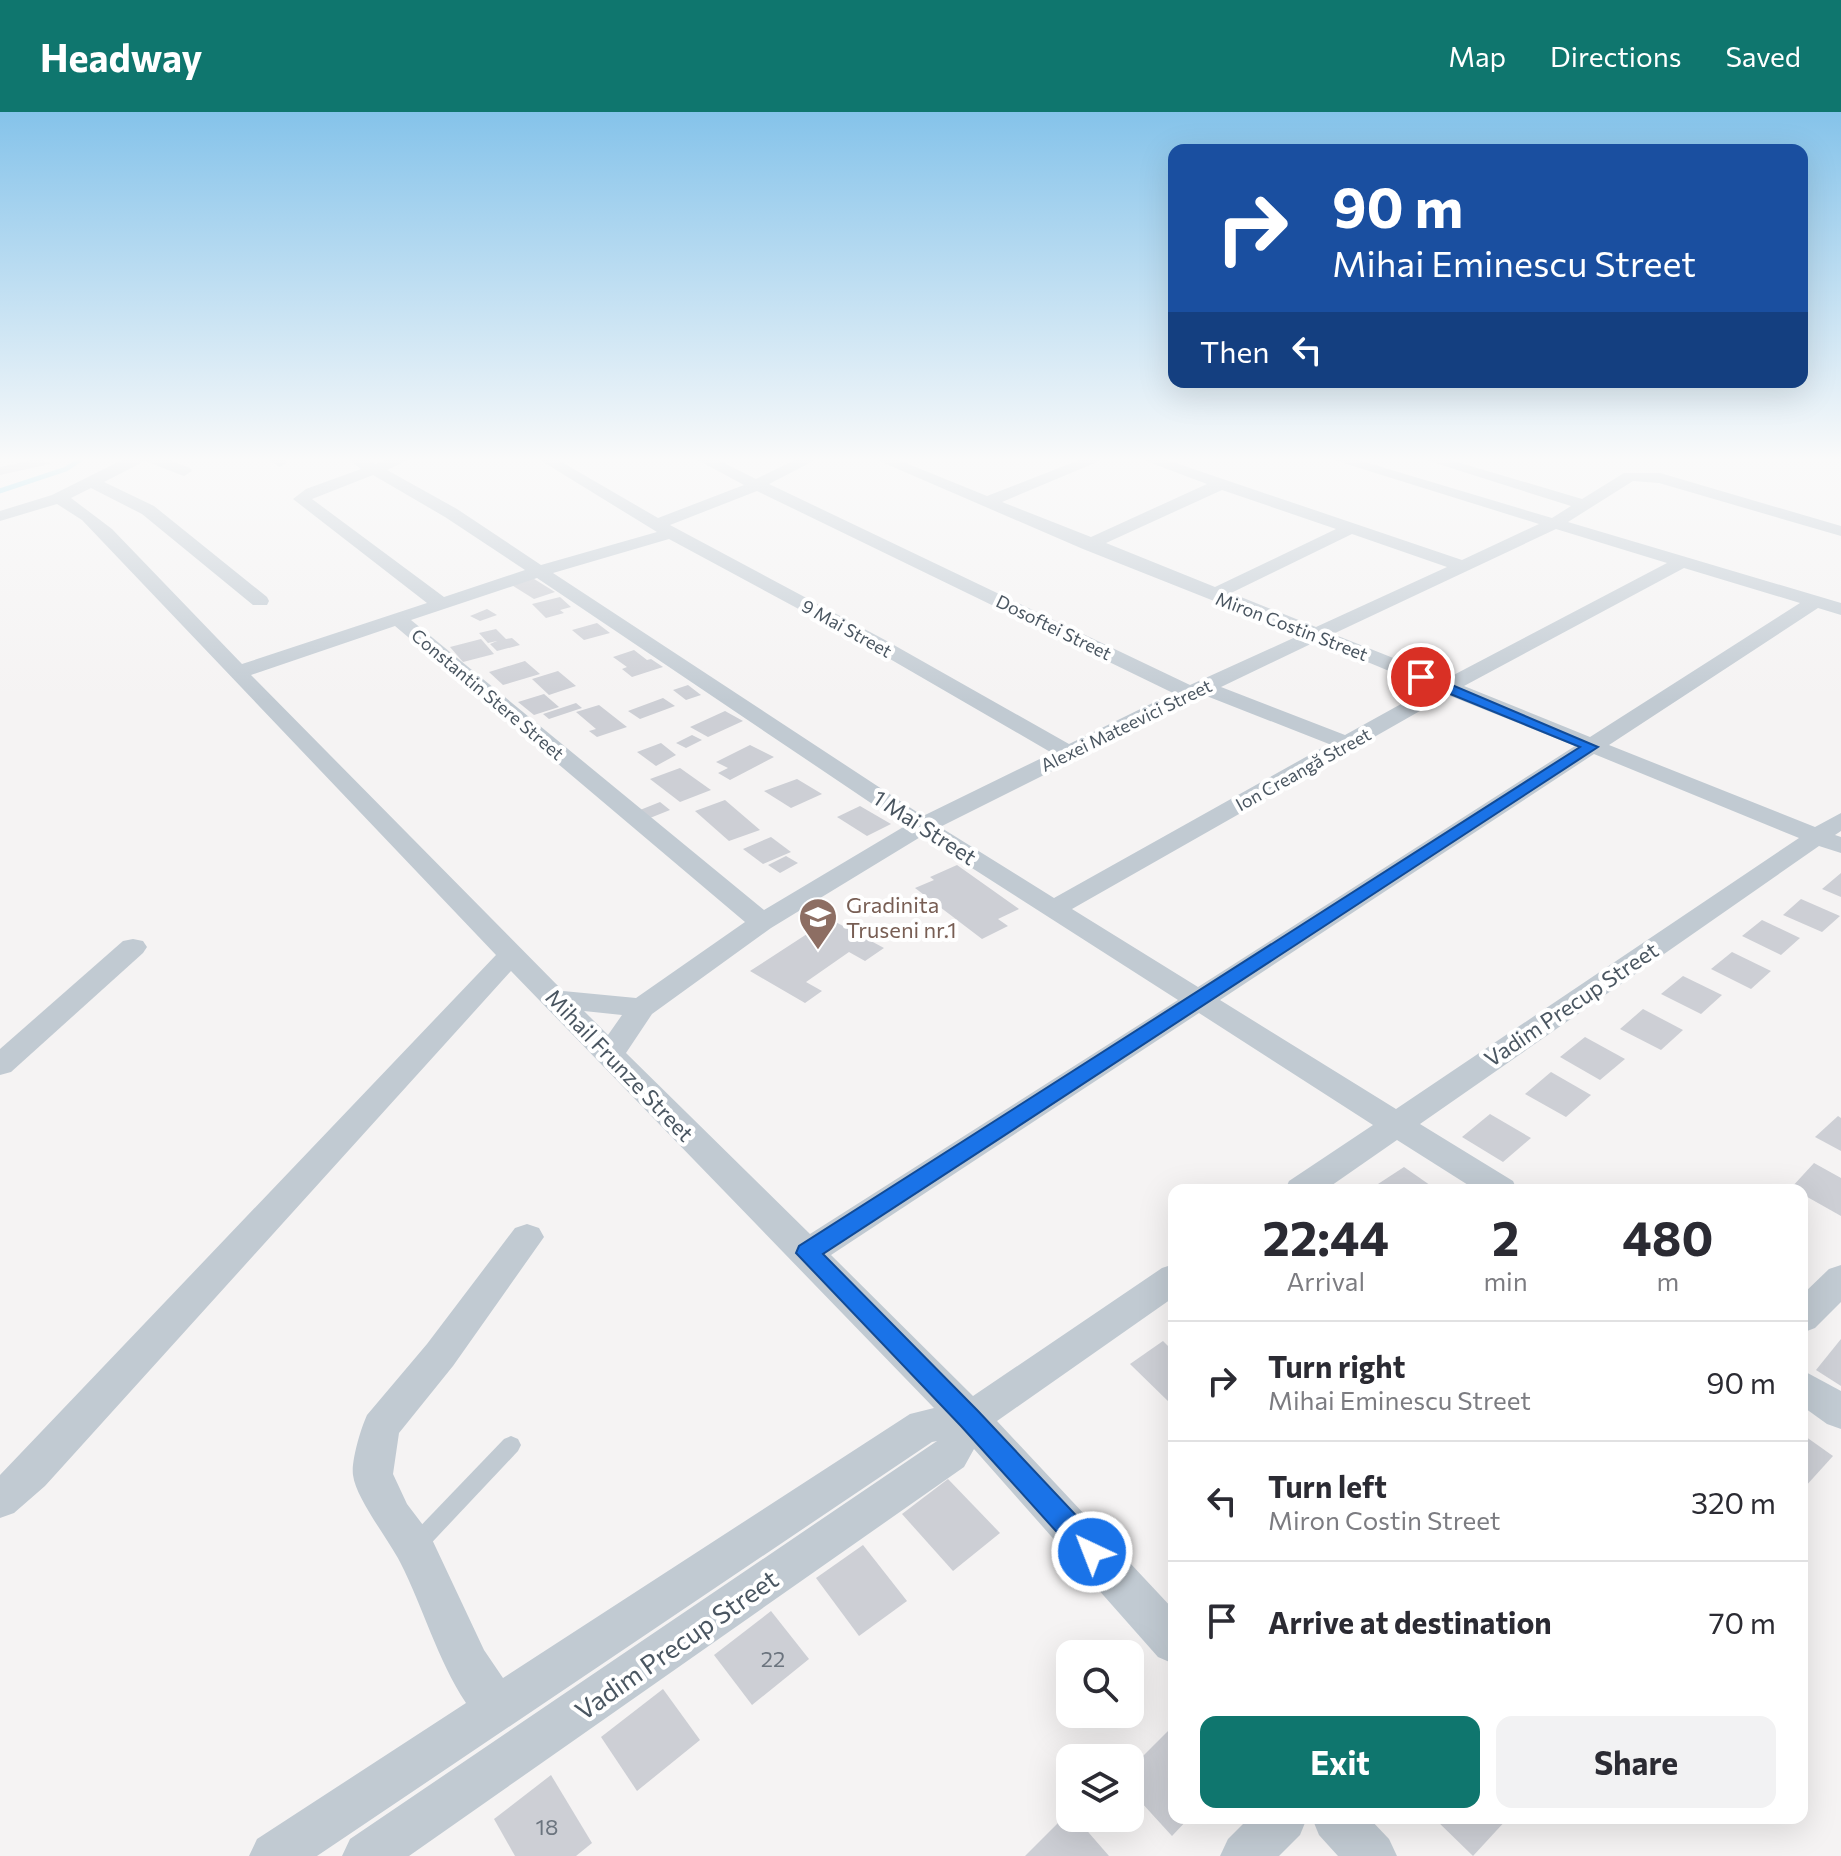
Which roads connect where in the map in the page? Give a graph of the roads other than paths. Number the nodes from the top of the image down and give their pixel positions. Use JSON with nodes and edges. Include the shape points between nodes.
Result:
{"nodes":[{"id":1,"x":109,"y":538,"type":"edge"},
{"id":2,"x":183,"y":538,"type":"edge"},
{"id":3,"x":353,"y":538,"type":"edge"},
{"id":4,"x":487,"y":538,"type":"edge"},
{"id":5,"x":637,"y":538,"type":"edge"},
{"id":6,"x":682,"y":538,"type":"edge"},
{"id":7,"x":872,"y":538,"type":"edge"},
{"id":8,"x":1073,"y":538,"type":"edge"},
{"id":9,"x":1103,"y":538,"type":"edge"},
{"id":10,"x":1330,"y":538,"type":"edge"},
{"id":11,"x":1381,"y":538,"type":"edge"},
{"id":12,"x":1524,"y":538,"type":"edge"},
{"id":13,"x":1602,"y":538,"type":"edge"},
{"id":14,"x":1089,"y":545,"type":"junction"},
{"id":15,"x":1682,"y":562,"type":"junction"},
{"id":16,"x":1465,"y":567,"type":"junction"},
{"id":17,"x":540,"y":571,"type":"junction"},
{"id":18,"x":1213,"y":595,"type":"junction"},
{"id":19,"x":260,"y":601,"type":"dead end"},
{"id":20,"x":1816,"y":601,"type":"junction"},
{"id":21,"x":442,"y":605,"type":"junction"},
{"id":22,"x":1841,"y":609,"type":"edge"},
{"id":23,"x":399,"y":620,"type":"junction"},
{"id":24,"x":1316,"y":634,"type":"junction"},
{"id":25,"x":239,"y":672,"type":"junction"},
{"id":26,"x":1447,"y":687,"type":"junction"},
{"id":27,"x":1197,"y":690,"type":"junction"},
{"id":28,"x":1348,"y":744,"type":"junction"},
{"id":29,"x":1591,"y":747,"type":"junction"},
{"id":30,"x":1068,"y":753,"type":"junction"},
{"id":31,"x":1841,"y":820,"type":"edge"},
{"id":32,"x":922,"y":826,"type":"junction"},
{"id":33,"x":1829,"y":841,"type":"edge"},
{"id":34,"x":1053,"y":909,"type":"junction"},
{"id":35,"x":762,"y":922,"type":"junction"},
{"id":36,"x":133,"y":947,"type":"dead end"},
{"id":37,"x":510,"y":956,"type":"junction"},
{"id":38,"x":1201,"y":999,"type":"junction"},
{"id":39,"x":559,"y":1000,"type":"junction"},
{"id":40,"x":642,"y":1008,"type":"junction"},
{"id":41,"x":610,"y":1053,"type":"junction"},
{"id":42,"x":0,"y":1065,"type":"edge"},
{"id":43,"x":1398,"y":1123,"type":"junction"},
{"id":44,"x":1310,"y":1184,"type":"edge"},
{"id":45,"x":1492,"y":1184,"type":"edge"},
{"id":46,"x":527,"y":1237,"type":"dead end"},
{"id":47,"x":807,"y":1253,"type":"junction"},
{"id":48,"x":1841,"y":1279,"type":"edge"},
{"id":49,"x":1168,"y":1282,"type":"edge"},
{"id":50,"x":1808,"y":1312,"type":"edge"},
{"id":51,"x":1808,"y":1390,"type":"edge"},
{"id":52,"x":1841,"y":1412,"type":"edge"},
{"id":53,"x":970,"y":1419,"type":"junction"},
{"id":54,"x":511,"y":1445,"type":"dead end"},
{"id":55,"x":0,"y":1500,"type":"edge"},
{"id":56,"x":414,"y":1547,"type":"junction"},
{"id":57,"x":1168,"y":1635,"type":"edge"},
{"id":58,"x":496,"y":1707,"type":"junction"},
{"id":59,"x":1277,"y":1824,"type":"edge"},
{"id":60,"x":1342,"y":1824,"type":"edge"},
{"id":61,"x":274,"y":1856,"type":"edge"},
{"id":62,"x":367,"y":1856,"type":"edge"},
{"id":63,"x":1245,"y":1856,"type":"edge"},
{"id":64,"x":1372,"y":1856,"type":"edge"}],
"edges":[{"from":1,"to":25,"type":"street","name":"Mihail Frunze Street"},
{"from":2,"to":19,"type":"street"},
{"from":3,"to":21,"type":"street","name":"Constantin Stere Street"},
{"from":4,"to":17,"type":"street","name":"1 Mai Street"},
{"from":5,"to":17,"type":"street"},
{"from":6,"to":30,"type":"street","name":"9 Mai Street"},
{"from":7,"to":27,"type":"street","name":"Dosoftei Street"},
{"from":8,"to":14,"type":"street","name":"Miron Costin Street"},
{"from":9,"to":14,"type":"street"},
{"from":10,"to":18,"type":"street"},
{"from":11,"to":16,"type":"street"},
{"from":12,"to":16,"type":"street","name":"Alexei Mateevici Street"},
{"from":13,"to":15,"type":"street"},
{"from":14,"to":18,"type":"street","name":"Miron Costin Street"},
{"from":15,"to":20,"type":"street"},
{"from":15,"to":26,"type":"street","name":"Ion Creangă Street"},
{"from":16,"to":24,"type":"street","name":"Alexei Mateevici Street"},
{"from":17,"to":21,"type":"street"},
{"from":17,"to":32,"type":"street","name":"1 Mai Street"},
{"from":18,"to":24,"type":"street","name":"Miron Costin Street"},
{"from":20,"to":22,"type":"street"},
{"from":20,"to":29,"type":"street"},
{"from":21,"to":23,"type":"street","name":"Constantin Stere Street"},
{"from":23,"to":25,"type":"street"},
{"from":23,"to":35,"type":"street","name":"Constantin Stere Street"},
{"from":24,"to":26,"type":"street","name":"Miron Costin Street"},
{"from":24,"to":27,"type":"street","name":"Alexei Mateevici Street"},
{"from":25,"to":37,"type":"street","name":"Mihail Frunze Street"},
{"from":26,"to":28,"type":"street","name":"Ion Creangă Street"},
{"from":26,"to":29,"type":"street","name":"Miron Costin Street"},
{"from":27,"to":28,"type":"street","name":"Dosoftei Street"},
{"from":27,"to":30,"type":"street","name":"Alexei Mateevici Street"},
{"from":28,"to":34,"type":"street","name":"Ion Creangă Street"},
{"from":29,"to":33,"type":"street","name":"Miron Costin Street"},
{"from":29,"to":38,"type":"street"},
{"from":30,"to":32,"type":"street","name":"Alexei Mateevici Street"},
{"from":31,"to":33,"type":"street","name":"Vadim Precup Street"},
{"from":32,"to":34,"type":"street","name":"1 Mai Street"},
{"from":32,"to":35,"type":"street","name":"Alexei Mateevici Street"},
{"from":33,"to":43,"type":"street","name":"Vadim Precup Street"},
{"from":34,"to":38,"type":"street","name":"1 Mai Street"},
{"from":35,"to":40,"type":"street","name":"Alexei Mateevici Street"},
{"from":36,"to":42,"type":"street"},
{"from":37,"to":39,"type":"street","name":"Mihail Frunze Street"},
{"from":37,"to":55,"type":"street","via":[[31,1473]]},
{"from":38,"to":43,"type":"street","name":"1 Mai Street"},
{"from":38,"to":47,"type":"street"},
{"from":39,"to":40,"type":"street"},
{"from":39,"to":41,"type":"street","name":"Mihail Frunze Street"},
{"from":40,"to":41,"type":"street","name":"Alexei Mateevici Street"},
{"from":41,"to":47,"type":"street","name":"Mihail Frunze Street"},
{"from":43,"to":44,"type":"street","name":"Vadim Precup Street"},
{"from":43,"to":45,"type":"street","name":"1 Mai Street"},
{"from":46,"to":56,"type":"street","via":[[381,1427],[373,1475]]},
{"from":47,"to":53,"type":"street","name":"Mihail Frunze Street"},
{"from":48,"to":50,"type":"street"},
{"from":49,"to":53,"type":"street","name":"Vadim Precup Street"},
{"from":51,"to":52,"type":"street"},
{"from":53,"to":57,"type":"street","name":"Mihail Frunze Street"},
{"from":53,"to":58,"type":"street","name":"Vadim Precup Street","via":[[924,1426]]},
{"from":53,"to":62,"type":"street","name":"Vadim Precup Street","via":[[950,1455]]},
{"from":54,"to":56,"type":"lane"},
{"from":56,"to":58,"type":"street","via":[[468,1666]]},
{"from":58,"to":61,"type":"street","name":"Vadim Precup Street"},
{"from":59,"to":63,"type":"street"},
{"from":60,"to":64,"type":"street"}]}
